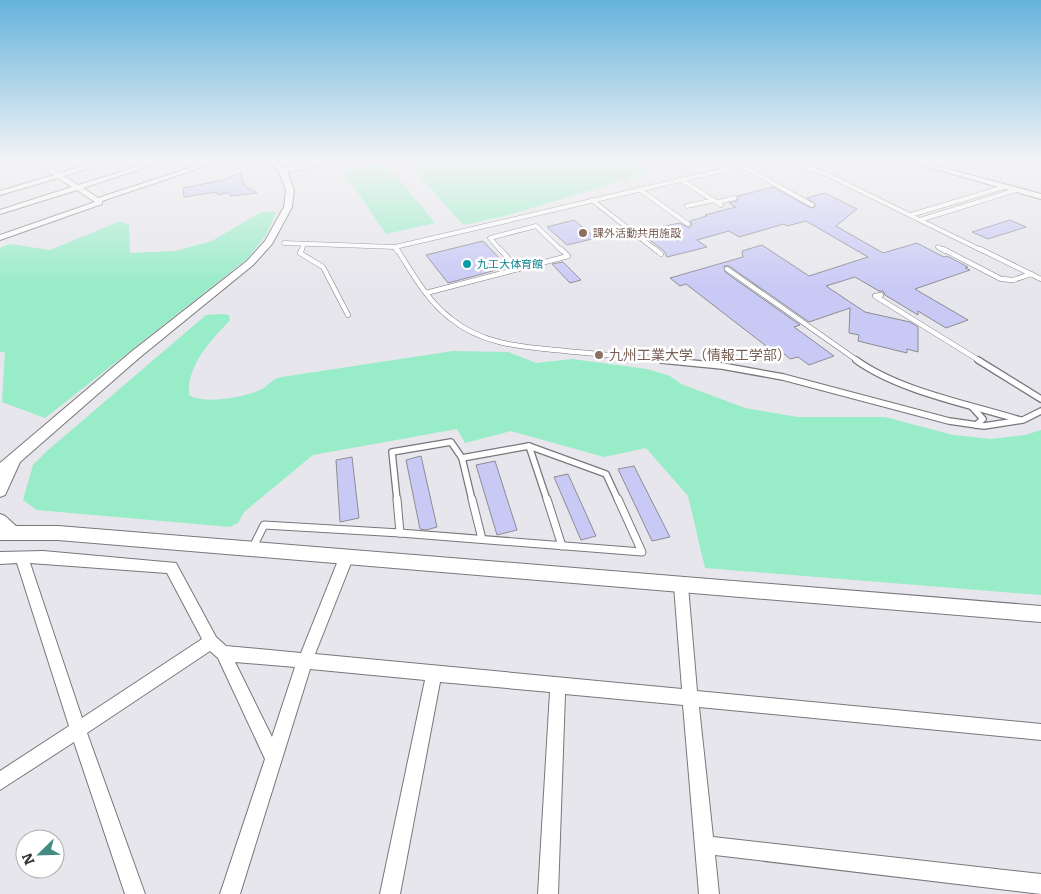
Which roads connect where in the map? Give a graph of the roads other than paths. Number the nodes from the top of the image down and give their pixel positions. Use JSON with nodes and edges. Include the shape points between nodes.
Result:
{"nodes":[{"id":1,"x":27,"y":204,"type":"edge"},
{"id":2,"x":95,"y":204,"type":"edge"},
{"id":3,"x":288,"y":204,"type":"edge"},
{"id":4,"x":576,"y":204,"type":"edge"},
{"id":5,"x":597,"y":204,"type":"edge"},
{"id":6,"x":660,"y":204,"type":"edge"},
{"id":7,"x":705,"y":204,"type":"edge"},
{"id":8,"x":888,"y":204,"type":"edge"},
{"id":9,"x":949,"y":204,"type":"edge"},
{"id":10,"x":974,"y":204,"type":"edge"},
{"id":11,"x":687,"y":206,"type":"dead end"},
{"id":12,"x":938,"y":207,"type":"junction"},
{"id":13,"x":0,"y":212,"type":"edge"},
{"id":14,"x":948,"y":212,"type":"junction"},
{"id":15,"x":911,"y":215,"type":"junction"},
{"id":16,"x":920,"y":220,"type":"junction"},
{"id":17,"x":688,"y":224,"type":"dead end"},
{"id":18,"x":0,"y":238,"type":"edge"},
{"id":19,"x":284,"y":243,"type":"dead end"},
{"id":20,"x":304,"y":244,"type":"junction"},
{"id":21,"x":395,"y":247,"type":"junction"},
{"id":22,"x":938,"y":247,"type":"dead end"},
{"id":23,"x":661,"y":254,"type":"dead end"},
{"id":24,"x":728,"y":269,"type":"dead end"},
{"id":25,"x":519,"y":270,"type":"junction"},
{"id":26,"x":1031,"y":274,"type":"junction"},
{"id":27,"x":1041,"y":279,"type":"edge"},
{"id":28,"x":426,"y":293,"type":"junction"},
{"id":29,"x":881,"y":295,"type":"dead end"},
{"id":30,"x":348,"y":315,"type":"dead end"},
{"id":31,"x":1041,"y":399,"type":"edge"},
{"id":32,"x":967,"y":404,"type":"junction"},
{"id":33,"x":1041,"y":411,"type":"edge"},
{"id":34,"x":1023,"y":420,"type":"junction"},
{"id":35,"x":976,"y":424,"type":"junction"},
{"id":36,"x":529,"y":446,"type":"junction"},
{"id":37,"x":18,"y":456,"type":"junction"},
{"id":38,"x":462,"y":458,"type":"junction"},
{"id":39,"x":0,"y":471,"type":"edge"},
{"id":40,"x":0,"y":492,"type":"edge"},
{"id":41,"x":0,"y":520,"type":"edge"},
{"id":42,"x":6,"y":532,"type":"edge"},
{"id":43,"x":400,"y":533,"type":"junction"},
{"id":44,"x":482,"y":539,"type":"junction"},
{"id":45,"x":562,"y":546,"type":"junction"},
{"id":46,"x":252,"y":549,"type":"junction"},
{"id":47,"x":0,"y":558,"type":"edge"},
{"id":48,"x":22,"y":558,"type":"junction"},
{"id":49,"x":346,"y":558,"type":"junction"},
{"id":50,"x":682,"y":586,"type":"junction"},
{"id":51,"x":1041,"y":614,"type":"edge"},
{"id":52,"x":217,"y":648,"type":"junction"},
{"id":53,"x":305,"y":661,"type":"junction"},
{"id":54,"x":434,"y":673,"type":"junction"},
{"id":55,"x":558,"y":684,"type":"junction"},
{"id":56,"x":690,"y":697,"type":"junction"},
{"id":57,"x":78,"y":730,"type":"junction"},
{"id":58,"x":1041,"y":732,"type":"edge"},
{"id":59,"x":274,"y":759,"type":"junction"},
{"id":60,"x":0,"y":781,"type":"edge"},
{"id":61,"x":704,"y":845,"type":"junction"},
{"id":62,"x":1041,"y":884,"type":"edge"},
{"id":63,"x":135,"y":894,"type":"edge"},
{"id":64,"x":230,"y":894,"type":"edge"},
{"id":65,"x":390,"y":894,"type":"edge"},
{"id":66,"x":548,"y":894,"type":"edge"},
{"id":67,"x":709,"y":894,"type":"edge"}],
"edges":[{"from":1,"to":13,"type":"street"},
{"from":2,"to":18,"type":"street"},
{"from":3,"to":37,"type":"street","via":[[269,242],[250,263],[135,355]]},
{"from":4,"to":21,"type":"lane"},
{"from":5,"to":23,"type":"lane"},
{"from":6,"to":17,"type":"lane"},
{"from":7,"to":11,"type":"lane"},
{"from":8,"to":15,"type":"lane"},
{"from":9,"to":12,"type":"lane"},
{"from":10,"to":14,"type":"lane"},
{"from":12,"to":14,"type":"lane"},
{"from":12,"to":15,"type":"lane"},
{"from":14,"to":16,"type":"lane"},
{"from":15,"to":16,"type":"lane"},
{"from":16,"to":26,"type":"lane"},
{"from":19,"to":20,"type":"lane"},
{"from":20,"to":21,"type":"lane"},
{"from":20,"to":30,"type":"lane","via":[[300,253],[323,267]]},
{"from":21,"to":28,"type":"lane"},
{"from":22,"to":26,"type":"lane","via":[[1001,279],[1013,280]]},
{"from":24,"to":32,"type":"lane","via":[[874,373]]},
{"from":25,"to":25,"type":"lane","via":[[536,265],[568,256],[536,226],[490,238]]},
{"from":25,"to":28,"type":"lane"},
{"from":26,"to":27,"type":"lane"},
{"from":28,"to":35,"type":"lane","via":[[435,307],[456,323],[475,335],[507,345],[722,366],[783,377],[949,421]]},
{"from":29,"to":31,"type":"lane","via":[[875,296]]},
{"from":32,"to":34,"type":"lane"},
{"from":32,"to":35,"type":"lane","via":[[983,419]]},
{"from":33,"to":34,"type":"lane"},
{"from":34,"to":35,"type":"lane","via":[[1000,425]]},
{"from":36,"to":38,"type":"lane"},
{"from":36,"to":45,"type":"lane"},
{"from":36,"to":45,"type":"lane","via":[[606,474],[642,552]]},
{"from":37,"to":39,"type":"street"},
{"from":37,"to":40,"type":"street"},
{"from":38,"to":43,"type":"lane","via":[[451,442],[392,452]]},
{"from":38,"to":44,"type":"lane"},
{"from":41,"to":42,"type":"street"},
{"from":42,"to":46,"type":"street","via":[[58,533]]},
{"from":43,"to":44,"type":"lane"},
{"from":43,"to":46,"type":"lane","via":[[264,525]]},
{"from":44,"to":45,"type":"lane"},
{"from":46,"to":49,"type":"street"},
{"from":47,"to":48,"type":"street"},
{"from":48,"to":52,"type":"street","via":[[171,567]]},
{"from":48,"to":57,"type":"street"},
{"from":49,"to":50,"type":"street"},
{"from":49,"to":53,"type":"street"},
{"from":50,"to":51,"type":"street"},
{"from":50,"to":56,"type":"street"},
{"from":52,"to":53,"type":"street"},
{"from":52,"to":57,"type":"street"},
{"from":52,"to":59,"type":"street"},
{"from":53,"to":54,"type":"street"},
{"from":53,"to":59,"type":"street"},
{"from":54,"to":55,"type":"street"},
{"from":54,"to":65,"type":"street"},
{"from":55,"to":56,"type":"street"},
{"from":55,"to":66,"type":"street"},
{"from":56,"to":58,"type":"street"},
{"from":56,"to":61,"type":"street"},
{"from":57,"to":60,"type":"street"},
{"from":57,"to":63,"type":"street"},
{"from":59,"to":64,"type":"street"},
{"from":61,"to":62,"type":"street"},
{"from":61,"to":67,"type":"street"}]}
